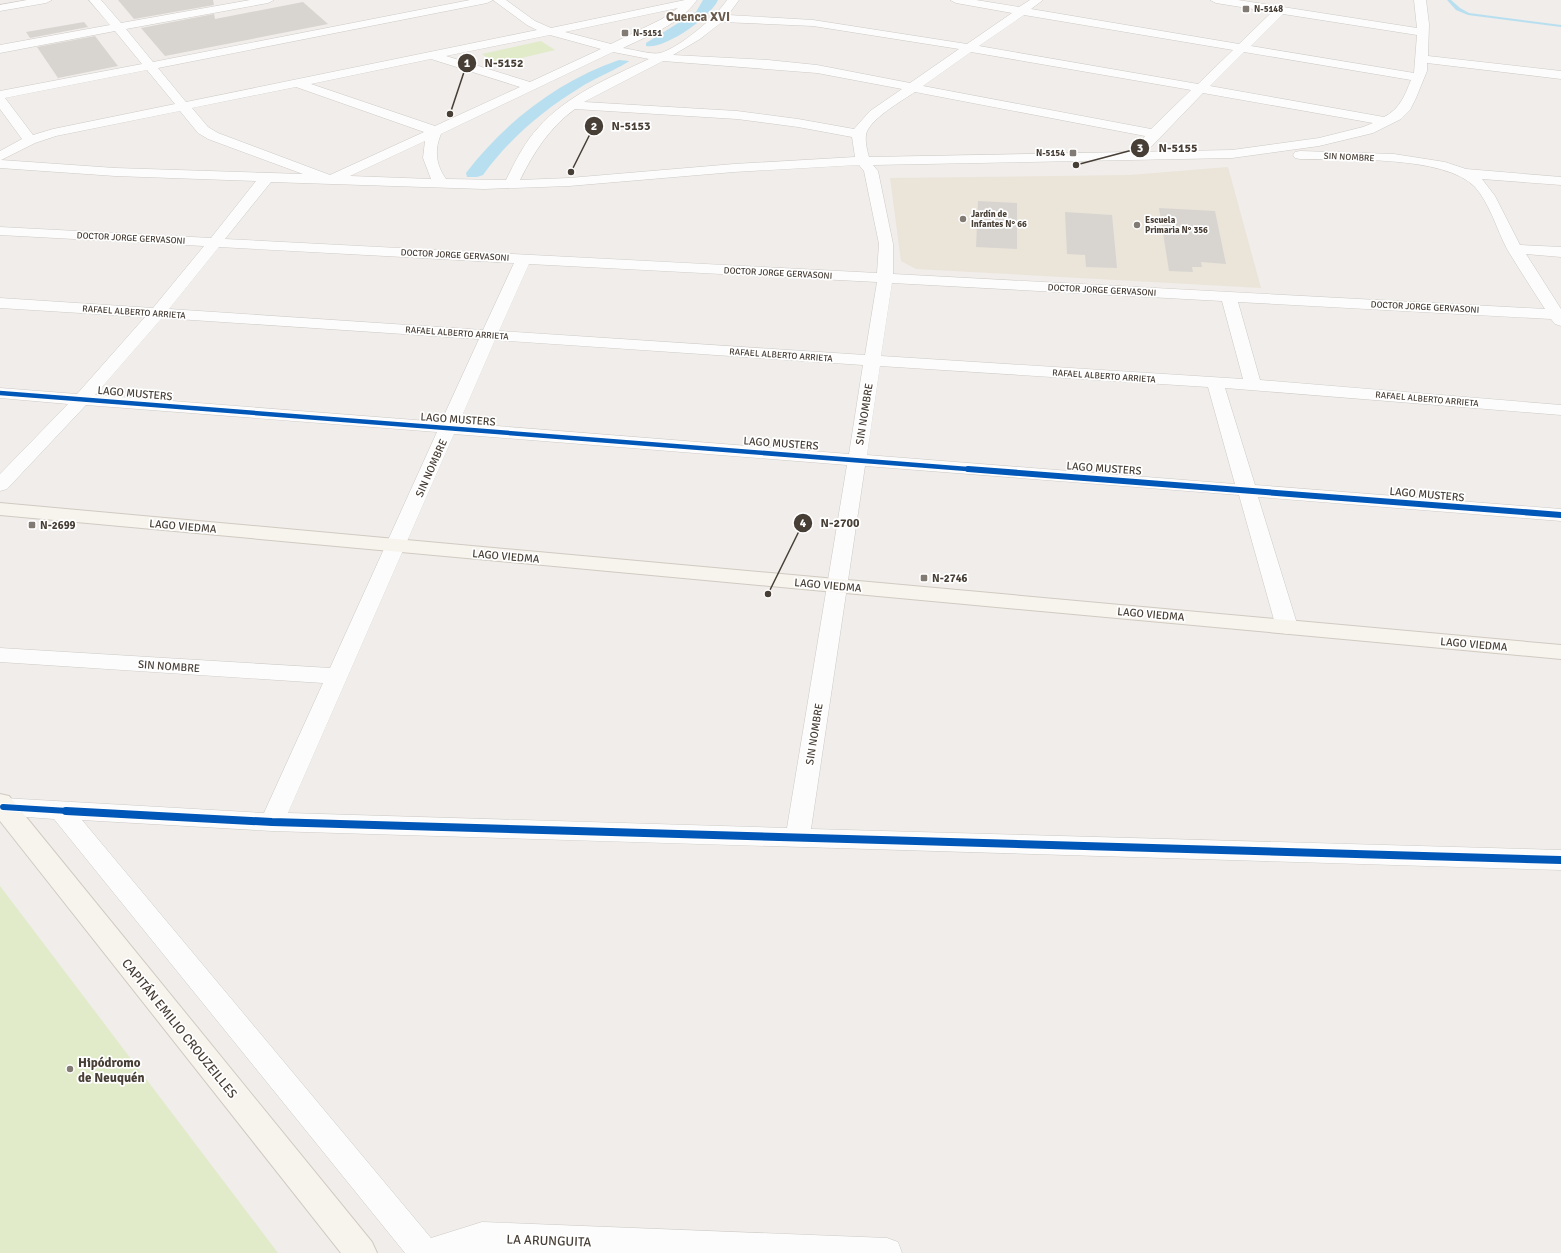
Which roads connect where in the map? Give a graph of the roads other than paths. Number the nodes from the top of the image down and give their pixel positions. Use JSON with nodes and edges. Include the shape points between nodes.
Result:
{"nodes":[{"id":1,"x":46,"y":0,"type":"edge"},
{"id":2,"x":95,"y":0,"type":"edge"},
{"id":3,"x":268,"y":0,"type":"edge"},
{"id":4,"x":487,"y":0,"type":"edge"},
{"id":5,"x":499,"y":0,"type":"edge"},
{"id":6,"x":733,"y":0,"type":"edge"},
{"id":7,"x":956,"y":0,"type":"edge"},
{"id":8,"x":1037,"y":0,"type":"edge"},
{"id":9,"x":1216,"y":0,"type":"edge"},
{"id":10,"x":1420,"y":0,"type":"edge"},
{"id":11,"x":690,"y":1,"type":"edge"},
{"id":12,"x":0,"y":8,"type":"edge"},
{"id":13,"x":1280,"y":10,"type":"junction"},
{"id":14,"x":1021,"y":11,"type":"junction"},
{"id":15,"x":719,"y":18,"type":"junction"},
{"id":16,"x":117,"y":27,"type":"junction"},
{"id":17,"x":550,"y":32,"type":"junction"},
{"id":18,"x":1423,"y":32,"type":"junction"},
{"id":19,"x":1242,"y":47,"type":"junction"},
{"id":20,"x":612,"y":48,"type":"junction"},
{"id":21,"x":969,"y":48,"type":"junction"},
{"id":22,"x":0,"y":49,"type":"edge"},
{"id":23,"x":434,"y":56,"type":"junction"},
{"id":24,"x":658,"y":58,"type":"junction"},
{"id":25,"x":1422,"y":59,"type":"junction"},
{"id":26,"x":148,"y":66,"type":"junction"},
{"id":27,"x":1561,"y":75,"type":"edge"},
{"id":28,"x":1418,"y":77,"type":"junction"},
{"id":29,"x":298,"y":84,"type":"junction"},
{"id":30,"x":530,"y":86,"type":"junction"},
{"id":31,"x":913,"y":87,"type":"junction"},
{"id":32,"x":1200,"y":88,"type":"junction"},
{"id":33,"x":0,"y":95,"type":"edge"},
{"id":34,"x":0,"y":100,"type":"edge"},
{"id":35,"x":570,"y":105,"type":"junction"},
{"id":36,"x":183,"y":108,"type":"junction"},
{"id":37,"x":1386,"y":121,"type":"junction"},
{"id":38,"x":435,"y":131,"type":"junction"},
{"id":39,"x":859,"y":134,"type":"junction"},
{"id":40,"x":1154,"y":134,"type":"junction"},
{"id":41,"x":30,"y":140,"type":"junction"},
{"id":42,"x":1232,"y":154,"type":"junction"},
{"id":43,"x":1141,"y":155,"type":"junction"},
{"id":44,"x":0,"y":156,"type":"edge"},
{"id":45,"x":864,"y":161,"type":"junction"},
{"id":46,"x":0,"y":164,"type":"edge"},
{"id":47,"x":1464,"y":173,"type":"junction"},
{"id":48,"x":267,"y":178,"type":"junction"},
{"id":49,"x":331,"y":180,"type":"junction"},
{"id":50,"x":1561,"y":181,"type":"edge"},
{"id":51,"x":442,"y":184,"type":"junction"},
{"id":52,"x":511,"y":184,"type":"junction"},
{"id":53,"x":0,"y":231,"type":"edge"},
{"id":54,"x":215,"y":242,"type":"junction"},
{"id":55,"x":1515,"y":249,"type":"junction"},
{"id":56,"x":1561,"y":252,"type":"edge"},
{"id":57,"x":523,"y":259,"type":"junction"},
{"id":58,"x":885,"y":278,"type":"junction"},
{"id":59,"x":1229,"y":297,"type":"junction"},
{"id":60,"x":0,"y":303,"type":"edge"},
{"id":61,"x":158,"y":313,"type":"junction"},
{"id":62,"x":1559,"y":318,"type":"edge"},
{"id":63,"x":489,"y":335,"type":"junction"},
{"id":64,"x":872,"y":361,"type":"junction"},
{"id":65,"x":1214,"y":383,"type":"junction"},
{"id":66,"x":1253,"y":386,"type":"junction"},
{"id":67,"x":0,"y":393,"type":"edge"},
{"id":68,"x":82,"y":399,"type":"junction"},
{"id":69,"x":1561,"y":410,"type":"edge"},
{"id":70,"x":449,"y":428,"type":"junction"},
{"id":71,"x":857,"y":459,"type":"junction"},
{"id":72,"x":0,"y":485,"type":"edge"},
{"id":73,"x":1246,"y":489,"type":"junction"},
{"id":74,"x":0,"y":510,"type":"edge"},
{"id":75,"x":1561,"y":515,"type":"edge"},
{"id":76,"x":396,"y":546,"type":"junction"},
{"id":77,"x":837,"y":586,"type":"junction"},
{"id":78,"x":1287,"y":627,"type":"junction"},
{"id":79,"x":1561,"y":652,"type":"edge"},
{"id":80,"x":0,"y":655,"type":"edge"},
{"id":81,"x":337,"y":676,"type":"junction"},
{"id":82,"x":2,"y":805,"type":"edge"},
{"id":83,"x":60,"y":810,"type":"junction"},
{"id":84,"x":272,"y":822,"type":"junction"},
{"id":85,"x":798,"y":836,"type":"junction"},
{"id":86,"x":1561,"y":860,"type":"edge"},
{"id":87,"x":361,"y":1253,"type":"edge"},
{"id":88,"x":424,"y":1253,"type":"edge"},
{"id":89,"x":429,"y":1253,"type":"edge"},
{"id":90,"x":887,"y":1253,"type":"edge"}],
"edges":[{"from":1,"to":12,"type":"street"},
{"from":2,"to":16,"type":"street"},
{"from":3,"to":16,"type":"street"},
{"from":4,"to":26,"type":"street"},
{"from":5,"to":17,"type":"street","via":[[531,23]]},
{"from":6,"to":15,"type":"street"},
{"from":7,"to":14,"type":"street"},
{"from":8,"to":14,"type":"street"},
{"from":9,"to":13,"type":"street"},
{"from":10,"to":18,"type":"street"},
{"from":11,"to":17,"type":"street"},
{"from":11,"to":20,"type":"street","via":[[672,18]]},
{"from":13,"to":18,"type":"street"},
{"from":13,"to":19,"type":"street"},
{"from":14,"to":19,"type":"street"},
{"from":14,"to":21,"type":"street"},
{"from":15,"to":21,"type":"street","via":[[838,26]]},
{"from":15,"to":24,"type":"street"},
{"from":16,"to":22,"type":"street"},
{"from":16,"to":26,"type":"street"},
{"from":17,"to":20,"type":"street"},
{"from":17,"to":23,"type":"street"},
{"from":18,"to":25,"type":"street"},
{"from":19,"to":28,"type":"street"},
{"from":19,"to":32,"type":"street"},
{"from":20,"to":24,"type":"street"},
{"from":20,"to":30,"type":"street"},
{"from":21,"to":31,"type":"street"},
{"from":21,"to":32,"type":"street"},
{"from":23,"to":29,"type":"street"},
{"from":23,"to":30,"type":"street"},
{"from":24,"to":31,"type":"street","via":[[792,66]]},
{"from":24,"to":35,"type":"street","via":[[599,86]]},
{"from":25,"to":27,"type":"street"},
{"from":25,"to":28,"type":"street"},
{"from":26,"to":33,"type":"street"},
{"from":26,"to":36,"type":"street"},
{"from":28,"to":37,"type":"street","via":[[1405,107]]},
{"from":29,"to":36,"type":"street"},
{"from":29,"to":38,"type":"street"},
{"from":30,"to":38,"type":"street"},
{"from":31,"to":39,"type":"street","via":[[868,120]]},
{"from":31,"to":40,"type":"street"},
{"from":32,"to":37,"type":"street"},
{"from":32,"to":40,"type":"street"},
{"from":34,"to":41,"type":"street"},
{"from":35,"to":39,"type":"street","via":[[737,115]]},
{"from":35,"to":52,"type":"street","via":[[546,126],[527,151]]},
{"from":36,"to":41,"type":"street","via":[[53,133]]},
{"from":36,"to":49,"type":"street","via":[[196,124],[213,136]]},
{"from":37,"to":42,"type":"street","via":[[1368,130],[1340,138]]},
{"from":38,"to":49,"type":"street"},
{"from":38,"to":51,"type":"street","via":[[429,158],[435,175]]},
{"from":39,"to":45,"type":"street","name":"SIN NOMBRE"},
{"from":40,"to":43,"type":"street"},
{"from":41,"to":44,"type":"street"},
{"from":42,"to":43,"type":"street"},
{"from":42,"to":47,"type":"street","name":"SIN NOMBRE","via":[[1408,160],[1439,165]]},
{"from":43,"to":45,"type":"street"},
{"from":45,"to":52,"type":"street"},
{"from":45,"to":58,"type":"street","name":"SIN NOMBRE","via":[[871,171],[886,244]]},
{"from":46,"to":48,"type":"street"},
{"from":47,"to":50,"type":"street","name":"SIN NOMBRE"},
{"from":47,"to":55,"type":"street","name":"SIN NOMBRE","via":[[1484,189]]},
{"from":48,"to":49,"type":"street"},
{"from":48,"to":54,"type":"street"},
{"from":49,"to":51,"type":"street"},
{"from":51,"to":52,"type":"street"},
{"from":53,"to":54,"type":"street","name":"DOCTOR JORGE GERVASONI"},
{"from":54,"to":57,"type":"street","name":"DOCTOR JORGE GERVASONI"},
{"from":54,"to":61,"type":"street"},
{"from":55,"to":56,"type":"street"},
{"from":55,"to":62,"type":"street","name":"SIN NOMBRE"},
{"from":57,"to":58,"type":"street","name":"DOCTOR JORGE GERVASONI"},
{"from":57,"to":63,"type":"street","name":"SIN NOMBRE"},
{"from":58,"to":59,"type":"street","name":"DOCTOR JORGE GERVASONI"},
{"from":58,"to":64,"type":"street","name":"SIN NOMBRE"},
{"from":59,"to":62,"type":"street","name":"DOCTOR JORGE GERVASONI"},
{"from":59,"to":66,"type":"street"},
{"from":60,"to":61,"type":"street","name":"RAFAEL ALBERTO ARRIETA"},
{"from":61,"to":63,"type":"street","name":"RAFAEL ALBERTO ARRIETA"},
{"from":61,"to":68,"type":"street"},
{"from":63,"to":64,"type":"street","name":"RAFAEL ALBERTO ARRIETA"},
{"from":63,"to":70,"type":"street","name":"SIN NOMBRE"},
{"from":64,"to":65,"type":"street","name":"RAFAEL ALBERTO ARRIETA"},
{"from":64,"to":71,"type":"street","name":"SIN NOMBRE"},
{"from":65,"to":66,"type":"street","name":"RAFAEL ALBERTO ARRIETA"},
{"from":65,"to":73,"type":"street"},
{"from":66,"to":69,"type":"street","name":"RAFAEL ALBERTO ARRIETA"},
{"from":67,"to":68,"type":"street","name":"LAGO MUSTERS"},
{"from":68,"to":70,"type":"street","name":"LAGO MUSTERS"},
{"from":68,"to":72,"type":"street"},
{"from":70,"to":71,"type":"street","name":"LAGO MUSTERS"},
{"from":70,"to":76,"type":"street","name":"SIN NOMBRE"},
{"from":71,"to":73,"type":"street","name":"LAGO MUSTERS"},
{"from":71,"to":77,"type":"street","name":"SIN NOMBRE"},
{"from":73,"to":75,"type":"street","name":"LAGO MUSTERS"},
{"from":73,"to":78,"type":"street"},
{"from":74,"to":76,"type":"main road","name":"LAGO VIEDMA"},
{"from":76,"to":77,"type":"main road","name":"LAGO VIEDMA"},
{"from":76,"to":81,"type":"street","name":"SIN NOMBRE"},
{"from":77,"to":78,"type":"main road","name":"LAGO VIEDMA"},
{"from":77,"to":85,"type":"street","name":"SIN NOMBRE"},
{"from":78,"to":79,"type":"main road","name":"LAGO VIEDMA"},
{"from":80,"to":81,"type":"street","name":"SIN NOMBRE"},
{"from":81,"to":84,"type":"street","name":"SIN NOMBRE"},
{"from":82,"to":83,"type":"street"},
{"from":82,"to":87,"type":"main road","name":"CAPITÁN EMILIO CROUZEILLES"},
{"from":83,"to":84,"type":"street"},
{"from":83,"to":88,"type":"street"},
{"from":84,"to":85,"type":"street"},
{"from":85,"to":86,"type":"street"},
{"from":89,"to":90,"type":"street","name":"LA ARUNGUITA","via":[[482,1237]]}]}
